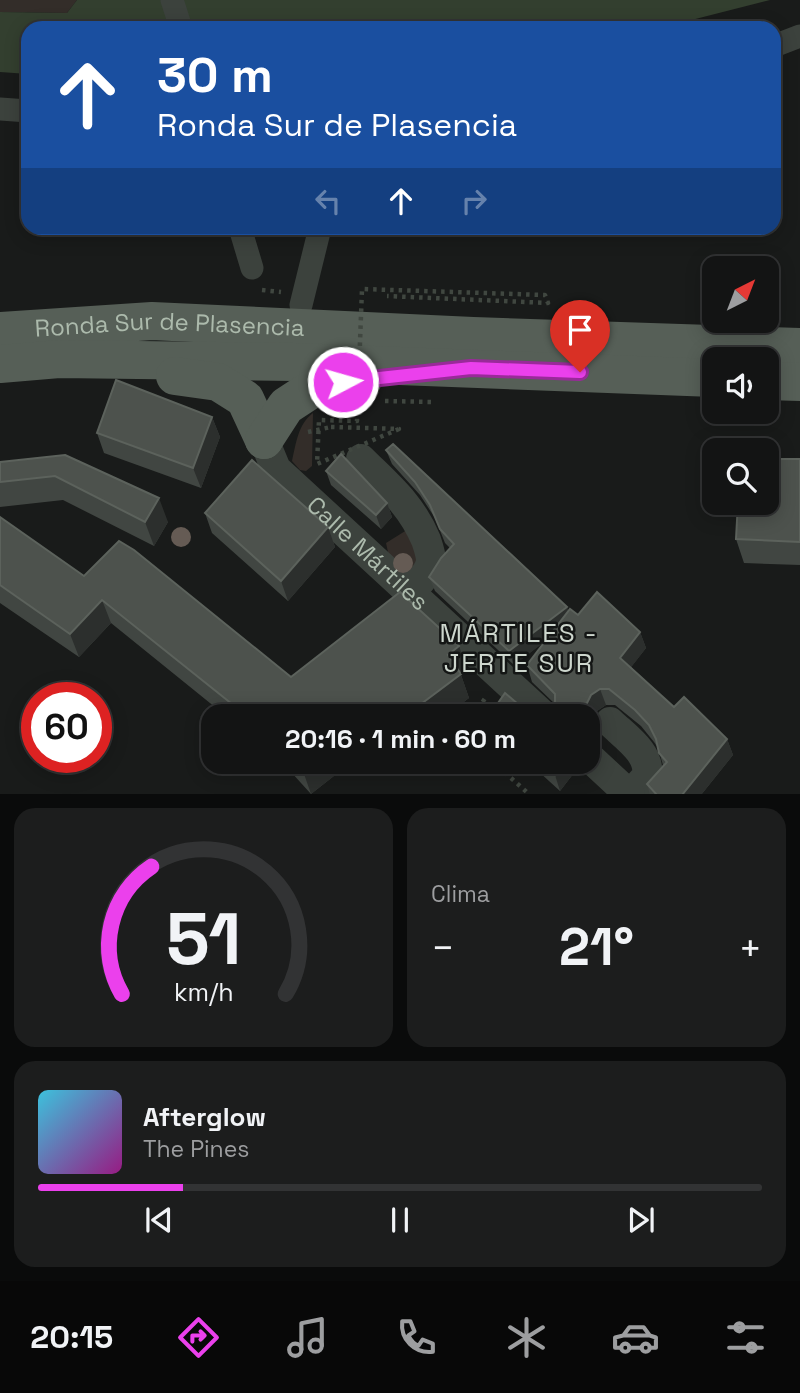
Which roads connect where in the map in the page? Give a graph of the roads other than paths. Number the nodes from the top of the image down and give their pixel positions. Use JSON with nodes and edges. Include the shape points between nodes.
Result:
{"nodes":[{"id":1,"x":172,"y":0,"type":"edge"},
{"id":2,"x":179,"y":21,"type":"edge"},
{"id":3,"x":800,"y":36,"type":"edge"},
{"id":4,"x":781,"y":44,"type":"edge"},
{"id":5,"x":0,"y":109,"type":"edge"},
{"id":6,"x":21,"y":110,"type":"edge"},
{"id":7,"x":242,"y":235,"type":"edge"},
{"id":8,"x":318,"y":235,"type":"edge"},
{"id":9,"x":252,"y":268,"type":"dead end"},
{"id":10,"x":301,"y":304,"type":"dead end"},
{"id":11,"x":0,"y":331,"type":"edge"},
{"id":12,"x":800,"y":347,"type":"edge"},
{"id":13,"x":59,"y":359,"type":"junction"},
{"id":14,"x":0,"y":364,"type":"edge"},
{"id":15,"x":471,"y":368,"type":"junction"},
{"id":16,"x":702,"y":378,"type":"edge"},
{"id":17,"x":779,"y":381,"type":"edge"},
{"id":18,"x":800,"y":382,"type":"edge"},
{"id":19,"x":264,"y":440,"type":"junction"},
{"id":20,"x":361,"y":459,"type":"dead end"},
{"id":21,"x":410,"y":593,"type":"junction"},
{"id":22,"x":531,"y":704,"type":"edge"},
{"id":23,"x":610,"y":722,"type":"dead end"},
{"id":24,"x":600,"y":768,"type":"edge"},
{"id":25,"x":630,"y":794,"type":"edge"}],
"edges":[{"from":1,"to":2,"type":"street"},
{"from":3,"to":4,"type":"street"},
{"from":5,"to":6,"type":"street"},
{"from":7,"to":9,"type":"street"},
{"from":8,"to":10,"type":"street"},
{"from":11,"to":12,"type":"main road","name":"Ronda Sur de Plasencia","via":[[152,321]]},
{"from":13,"to":14,"type":"main road","name":"Ronda Sur de Plasencia"},
{"from":13,"to":15,"type":"main road","name":"Ronda Sur de Plasencia"},
{"from":13,"to":19,"type":"main road","via":[[218,382],[245,399]]},
{"from":15,"to":16,"type":"main road","name":"Ronda Sur de Plasencia"},
{"from":15,"to":19,"type":"main road","via":[[318,385],[286,406]]},
{"from":17,"to":18,"type":"main road"},
{"from":19,"to":21,"type":"street","name":"Calle Mártiles","via":[[276,469],[289,482],[320,488],[378,540],[385,570]]},
{"from":20,"to":21,"type":"street","via":[[407,504],[428,547],[431,561]]},
{"from":21,"to":22,"type":"street","name":"Calle Mártiles"},
{"from":23,"to":25,"type":"street","via":[[647,763],[647,776]]},
{"from":24,"to":25,"type":"street"}]}
